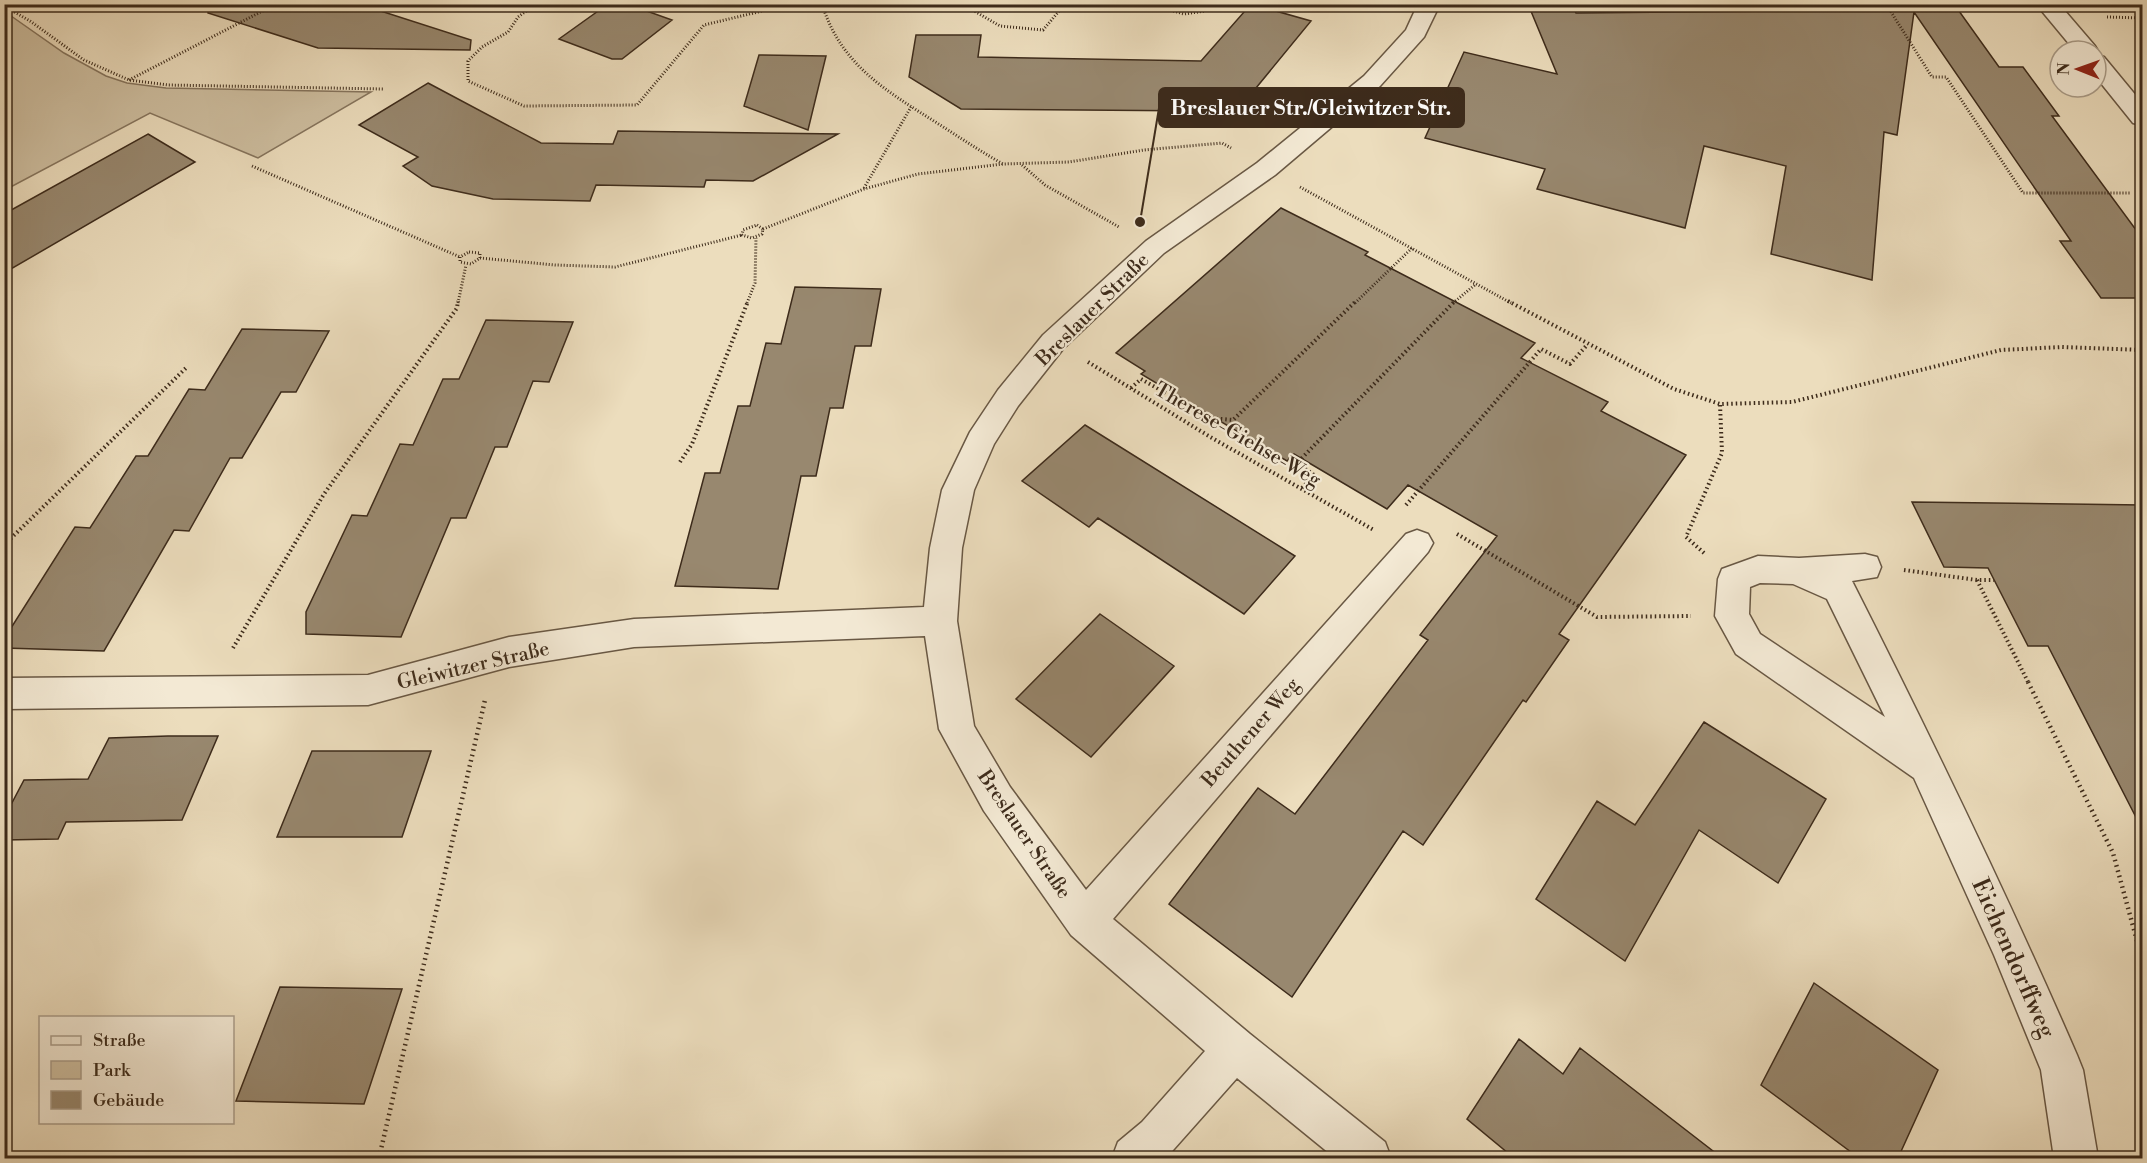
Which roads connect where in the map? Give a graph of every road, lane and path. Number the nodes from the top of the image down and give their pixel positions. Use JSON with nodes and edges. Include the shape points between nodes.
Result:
{"nodes":[{"id":1,"x":276,"y":4,"type":"edge"},
{"id":2,"x":536,"y":4,"type":"edge"},
{"id":3,"x":791,"y":4,"type":"edge"},
{"id":4,"x":822,"y":4,"type":"edge"},
{"id":5,"x":962,"y":4,"type":"edge"},
{"id":6,"x":1065,"y":4,"type":"edge"},
{"id":7,"x":1081,"y":4,"type":"edge"},
{"id":8,"x":1154,"y":4,"type":"edge"},
{"id":9,"x":1217,"y":4,"type":"edge"},
{"id":10,"x":1429,"y":4,"type":"edge"},
{"id":11,"x":1886,"y":4,"type":"edge"},
{"id":12,"x":2047,"y":4,"type":"edge"},
{"id":13,"x":4,"y":6,"type":"edge"},
{"id":14,"x":1159,"y":7,"type":"junction"},
{"id":15,"x":2124,"y":17,"type":"dead end"},
{"id":16,"x":2142,"y":18,"type":"edge"},
{"id":17,"x":2077,"y":39,"type":"edge"},
{"id":18,"x":2108,"y":76,"type":"edge"},
{"id":19,"x":129,"y":80,"type":"junction"},
{"id":20,"x":383,"y":89,"type":"dead end"},
{"id":21,"x":911,"y":107,"type":"junction"},
{"id":22,"x":2142,"y":117,"type":"edge"},
{"id":23,"x":1004,"y":164,"type":"junction"},
{"id":24,"x":1022,"y":165,"type":"junction"},
{"id":25,"x":252,"y":166,"type":"dead end"},
{"id":26,"x":1266,"y":169,"type":"junction"},
{"id":27,"x":864,"y":189,"type":"junction"},
{"id":28,"x":2131,"y":194,"type":"dead end"},
{"id":29,"x":763,"y":229,"type":"junction"},
{"id":30,"x":742,"y":235,"type":"junction"},
{"id":31,"x":756,"y":238,"type":"junction"},
{"id":32,"x":1155,"y":247,"type":"junction"},
{"id":33,"x":1412,"y":248,"type":"junction"},
{"id":34,"x":460,"y":257,"type":"junction"},
{"id":35,"x":480,"y":258,"type":"junction"},
{"id":36,"x":466,"y":265,"type":"junction"},
{"id":37,"x":1476,"y":284,"type":"junction"},
{"id":38,"x":1053,"y":342,"type":"junction"},
{"id":39,"x":1587,"y":345,"type":"junction"},
{"id":40,"x":2142,"y":350,"type":"edge"},
{"id":41,"x":187,"y":367,"type":"dead end"},
{"id":42,"x":1131,"y":388,"type":"junction"},
{"id":43,"x":1720,"y":404,"type":"junction"},
{"id":44,"x":680,"y":462,"type":"dead end"},
{"id":45,"x":1302,"y":488,"type":"junction"},
{"id":46,"x":1686,"y":537,"type":"dead end"},
{"id":47,"x":1424,"y":541,"type":"junction"},
{"id":48,"x":4,"y":545,"type":"edge"},
{"id":49,"x":1865,"y":567,"type":"dead end"},
{"id":50,"x":1796,"y":571,"type":"junction"},
{"id":51,"x":1926,"y":573,"type":"dead end"},
{"id":52,"x":1977,"y":580,"type":"junction"},
{"id":53,"x":1994,"y":580,"type":"dead end"},
{"id":54,"x":1732,"y":616,"type":"junction"},
{"id":55,"x":940,"y":621,"type":"junction"},
{"id":56,"x":495,"y":656,"type":"junction"},
{"id":57,"x":206,"y":693,"type":"junction"},
{"id":58,"x":4,"y":694,"type":"edge"},
{"id":59,"x":1927,"y":766,"type":"junction"},
{"id":60,"x":1085,"y":921,"type":"junction"},
{"id":61,"x":2142,"y":959,"type":"edge"},
{"id":62,"x":1235,"y":1050,"type":"junction"},
{"id":63,"x":379,"y":1158,"type":"edge"},
{"id":64,"x":1134,"y":1158,"type":"edge"},
{"id":65,"x":1370,"y":1158,"type":"edge"},
{"id":66,"x":2076,"y":1158,"type":"edge"}],
"edges":[{"from":1,"to":19,"type":"path"},
{"from":2,"to":3,"type":"path","via":[[518,17],[508,32],[482,47],[468,62],[468,81],[524,105],[637,105],[704,25]]},
{"from":4,"to":21,"type":"path","via":[[824,18],[841,48],[870,79]]},
{"from":5,"to":6,"type":"path","via":[[1000,26],[1043,30]]},
{"from":7,"to":14,"type":"path"},
{"from":8,"to":14,"type":"path"},
{"from":9,"to":14,"type":"path","via":[[1205,11],[1184,14]]},
{"from":10,"to":26,"type":"street","name":"Breslauer Straße","via":[[1416,33],[1372,81]]},
{"from":11,"to":28,"type":"path","via":[[1932,77],[1947,77],[2023,193]]},
{"from":12,"to":17,"type":"street"},
{"from":13,"to":19,"type":"path","via":[[84,60]]},
{"from":15,"to":16,"type":"path"},
{"from":18,"to":22,"type":"street"},
{"from":19,"to":20,"type":"path","via":[[168,85]]},
{"from":21,"to":23,"type":"path"},
{"from":21,"to":27,"type":"path"},
{"from":23,"to":24,"type":"path"},
{"from":23,"to":27,"type":"path","via":[[918,174]]},
{"from":24,"to":26,"type":"path","via":[[1222,142]]},
{"from":24,"to":32,"type":"path","via":[[1045,185]]},
{"from":25,"to":34,"type":"path"},
{"from":26,"to":32,"type":"street","name":"Breslauer Straße"},
{"from":26,"to":33,"type":"path"},
{"from":27,"to":29,"type":"path"},
{"from":29,"to":30,"type":"path","via":[[749,226]]},
{"from":29,"to":31,"type":"path"},
{"from":30,"to":31,"type":"path"},
{"from":30,"to":35,"type":"path","via":[[615,267]]},
{"from":31,"to":44,"type":"path","via":[[755,283],[692,444]]},
{"from":32,"to":38,"type":"street","name":"Breslauer Straße"},
{"from":33,"to":37,"type":"path"},
{"from":33,"to":42,"type":"path","via":[[1233,420],[1210,418],[1141,379]]},
{"from":34,"to":35,"type":"path","via":[[474,251],[480,253]]},
{"from":34,"to":36,"type":"path"},
{"from":35,"to":36,"type":"path"},
{"from":36,"to":57,"type":"path","via":[[458,308],[324,494]]},
{"from":37,"to":39,"type":"path"},
{"from":37,"to":45,"type":"path","via":[[1445,310],[1297,463],[1314,475]]},
{"from":38,"to":42,"type":"path","name":"Therese-Giehse-Weg"},
{"from":38,"to":55,"type":"street","name":"Breslauer Straße","via":[[1008,398],[981,440],[958,490],[946,548]]},
{"from":39,"to":43,"type":"path","via":[[1674,389]]},
{"from":39,"to":47,"type":"path","via":[[1570,364],[1541,349],[1396,516]]},
{"from":40,"to":43,"type":"path","via":[[2001,350],[1792,402]]},
{"from":41,"to":48,"type":"path"},
{"from":42,"to":45,"type":"path","name":"Therese-Giehse-Weg"},
{"from":43,"to":46,"type":"path","via":[[1722,453]]},
{"from":45,"to":47,"type":"path","name":"Therese-Giehse-Weg","via":[[1347,513]]},
{"from":47,"to":54,"type":"path","name":"Therese-Giehse-Weg","via":[[1597,617]]},
{"from":47,"to":60,"type":"street","name":"Beuthener Weg"},
{"from":49,"to":50,"type":"street","name":"Eichendorffweg"},
{"from":50,"to":54,"type":"street","name":"Eichendorffweg","via":[[1758,569],[1734,579]]},
{"from":50,"to":59,"type":"street","name":"Eichendorffweg","via":[[1839,589]]},
{"from":51,"to":52,"type":"path"},
{"from":52,"to":53,"type":"path"},
{"from":52,"to":61,"type":"path","via":[[2113,853]]},
{"from":54,"to":59,"type":"street","via":[[1748,644]]},
{"from":55,"to":56,"type":"street","name":"Gleiwitzer Straße","via":[[634,633]]},
{"from":55,"to":60,"type":"street","name":"Breslauer Straße","via":[[957,729],[997,799]]},
{"from":56,"to":57,"type":"street","name":"Gleiwitzer Straße","via":[[368,690]]},
{"from":56,"to":63,"type":"path"},
{"from":57,"to":58,"type":"street","name":"Gleiwitzer Straße"},
{"from":59,"to":66,"type":"street","name":"Eichendorffweg","via":[[2062,1070]]},
{"from":60,"to":62,"type":"street","name":"Breslauer Straße"},
{"from":62,"to":64,"type":"street"},
{"from":62,"to":65,"type":"street","name":"Breslauer Straße"}]}
